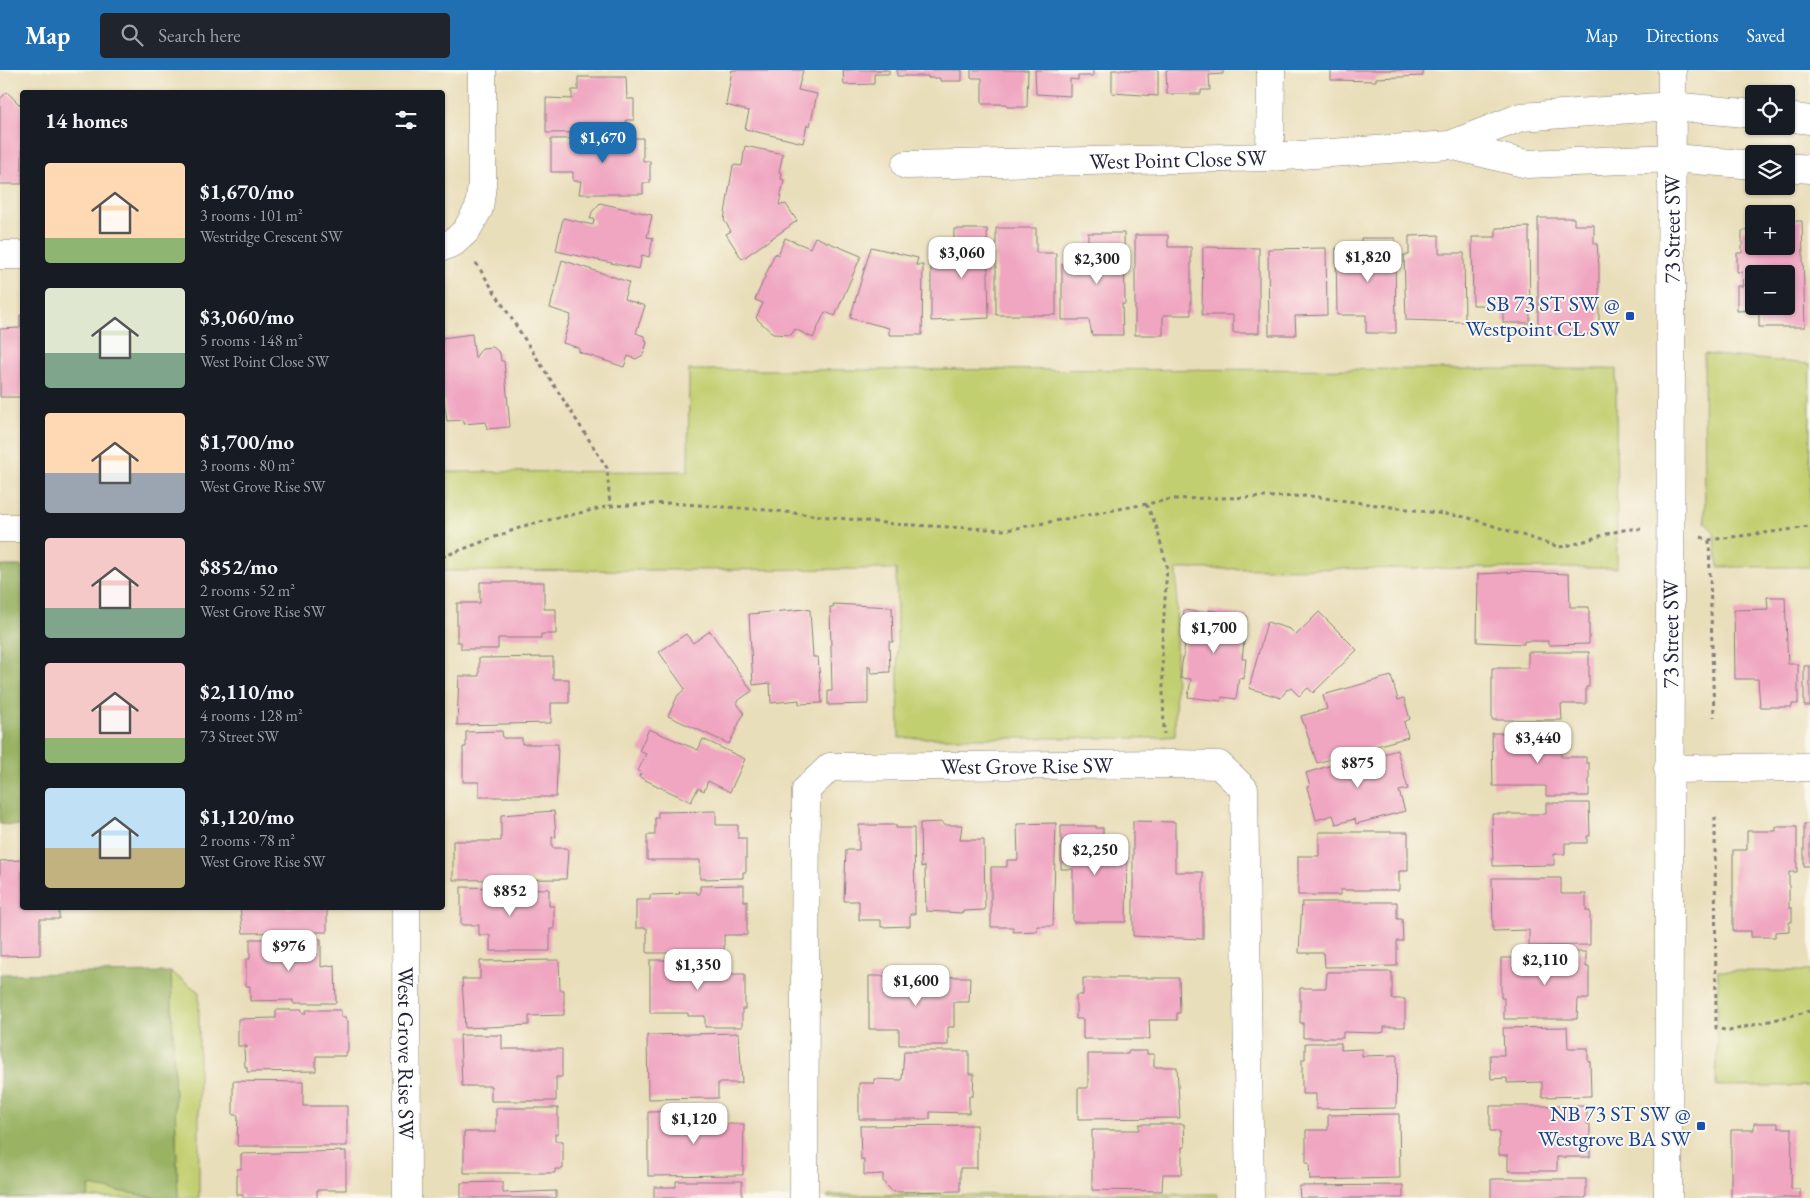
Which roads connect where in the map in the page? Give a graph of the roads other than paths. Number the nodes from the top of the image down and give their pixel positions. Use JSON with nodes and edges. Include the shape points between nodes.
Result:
{"nodes":[{"id":1,"x":482,"y":70,"type":"edge"},
{"id":2,"x":1271,"y":70,"type":"edge"},
{"id":3,"x":1672,"y":70,"type":"edge"},
{"id":4,"x":1672,"y":106,"type":"junction"},
{"id":5,"x":1745,"y":113,"type":"edge"},
{"id":6,"x":1795,"y":118,"type":"edge"},
{"id":7,"x":1810,"y":120,"type":"edge"},
{"id":8,"x":1450,"y":145,"type":"junction"},
{"id":9,"x":1270,"y":157,"type":"junction"},
{"id":10,"x":1673,"y":158,"type":"junction"},
{"id":11,"x":1745,"y":164,"type":"edge"},
{"id":12,"x":906,"y":165,"type":"dead end"},
{"id":13,"x":1795,"y":168,"type":"edge"},
{"id":14,"x":1810,"y":169,"type":"edge"},
{"id":15,"x":450,"y":242,"type":"edge"},
{"id":16,"x":0,"y":255,"type":"edge"},
{"id":17,"x":20,"y":255,"type":"edge"},
{"id":18,"x":0,"y":528,"type":"edge"},
{"id":19,"x":20,"y":528,"type":"edge"},
{"id":20,"x":1810,"y":767,"type":"edge"},
{"id":21,"x":1668,"y":769,"type":"junction"},
{"id":22,"x":406,"y":910,"type":"edge"},
{"id":23,"x":407,"y":1198,"type":"edge"},
{"id":24,"x":804,"y":1198,"type":"edge"},
{"id":25,"x":1250,"y":1198,"type":"edge"},
{"id":26,"x":1668,"y":1198,"type":"edge"}],
"edges":[{"from":1,"to":15,"type":"street","via":[[482,194],[472,222]]},
{"from":2,"to":9,"type":"street"},
{"from":3,"to":4,"type":"street","name":"73 Street SW"},
{"from":4,"to":5,"type":"street","name":"West Point Close SW"},
{"from":4,"to":8,"type":"street","name":"West Point Close SW","via":[[1521,117]]},
{"from":4,"to":10,"type":"street","name":"73 Street SW"},
{"from":6,"to":7,"type":"street"},
{"from":8,"to":9,"type":"street","name":"West Point Close SW"},
{"from":8,"to":10,"type":"street","name":"West Point Close SW","via":[[1527,164]]},
{"from":9,"to":12,"type":"street","name":"West Point Close SW"},
{"from":10,"to":11,"type":"street","name":"West Point Close SW"},
{"from":10,"to":21,"type":"street","name":"73 Street SW"},
{"from":13,"to":14,"type":"street"},
{"from":16,"to":17,"type":"street"},
{"from":18,"to":19,"type":"street"},
{"from":20,"to":21,"type":"street"},
{"from":21,"to":26,"type":"street","name":"73 Street SW"},
{"from":22,"to":23,"type":"street","name":"West Grove Rise SW"},
{"from":24,"to":25,"type":"street","name":"West Grove Rise SW","via":[[806,790],[830,768],[1172,764],[1219,765],[1244,788]]}]}
